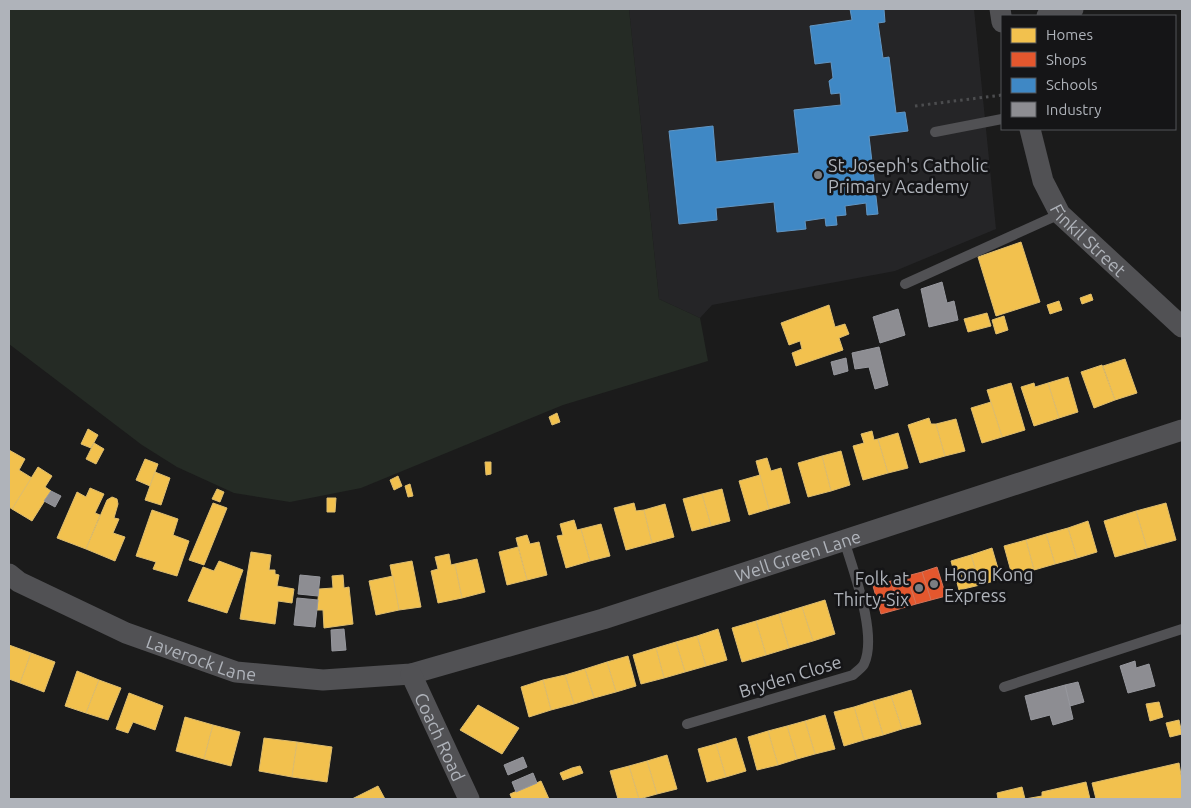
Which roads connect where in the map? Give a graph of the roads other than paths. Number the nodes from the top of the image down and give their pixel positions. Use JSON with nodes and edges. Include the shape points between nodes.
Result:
{"nodes":[{"id":1,"x":1073,"y":9,"type":"edge"},
{"id":2,"x":1051,"y":15,"type":"edge"},
{"id":3,"x":1001,"y":119,"type":"edge"},
{"id":4,"x":1030,"y":130,"type":"edge"},
{"id":5,"x":935,"y":132,"type":"dead end"},
{"id":6,"x":1060,"y":214,"type":"junction"},
{"id":7,"x":904,"y":284,"type":"dead end"},
{"id":8,"x":1182,"y":327,"type":"edge"},
{"id":9,"x":1182,"y":430,"type":"edge"},
{"id":10,"x":844,"y":540,"type":"junction"},
{"id":11,"x":9,"y":574,"type":"edge"},
{"id":12,"x":1182,"y":629,"type":"edge"},
{"id":13,"x":411,"y":674,"type":"junction"},
{"id":14,"x":1004,"y":687,"type":"dead end"},
{"id":15,"x":687,"y":724,"type":"dead end"},
{"id":16,"x":468,"y":799,"type":"edge"}],
"edges":[{"from":1,"to":2,"type":"street"},
{"from":3,"to":5,"type":"lane"},
{"from":4,"to":6,"type":"street","name":"Finkil Street","via":[[1043,182]]},
{"from":6,"to":7,"type":"lane"},
{"from":6,"to":8,"type":"street","name":"Finkil Street"},
{"from":9,"to":10,"type":"street","name":"Well Green Lane"},
{"from":10,"to":13,"type":"street","name":"Well Green Lane","via":[[604,619]]},
{"from":10,"to":15,"type":"lane","name":"Bryden Close","via":[[866,620],[869,640],[863,666],[853,674]]},
{"from":11,"to":13,"type":"street","name":"Laverock Lane","via":[[19,582],[126,632],[236,672],[323,680]]},
{"from":12,"to":14,"type":"lane"},
{"from":13,"to":16,"type":"street","name":"Coach Road"}]}
